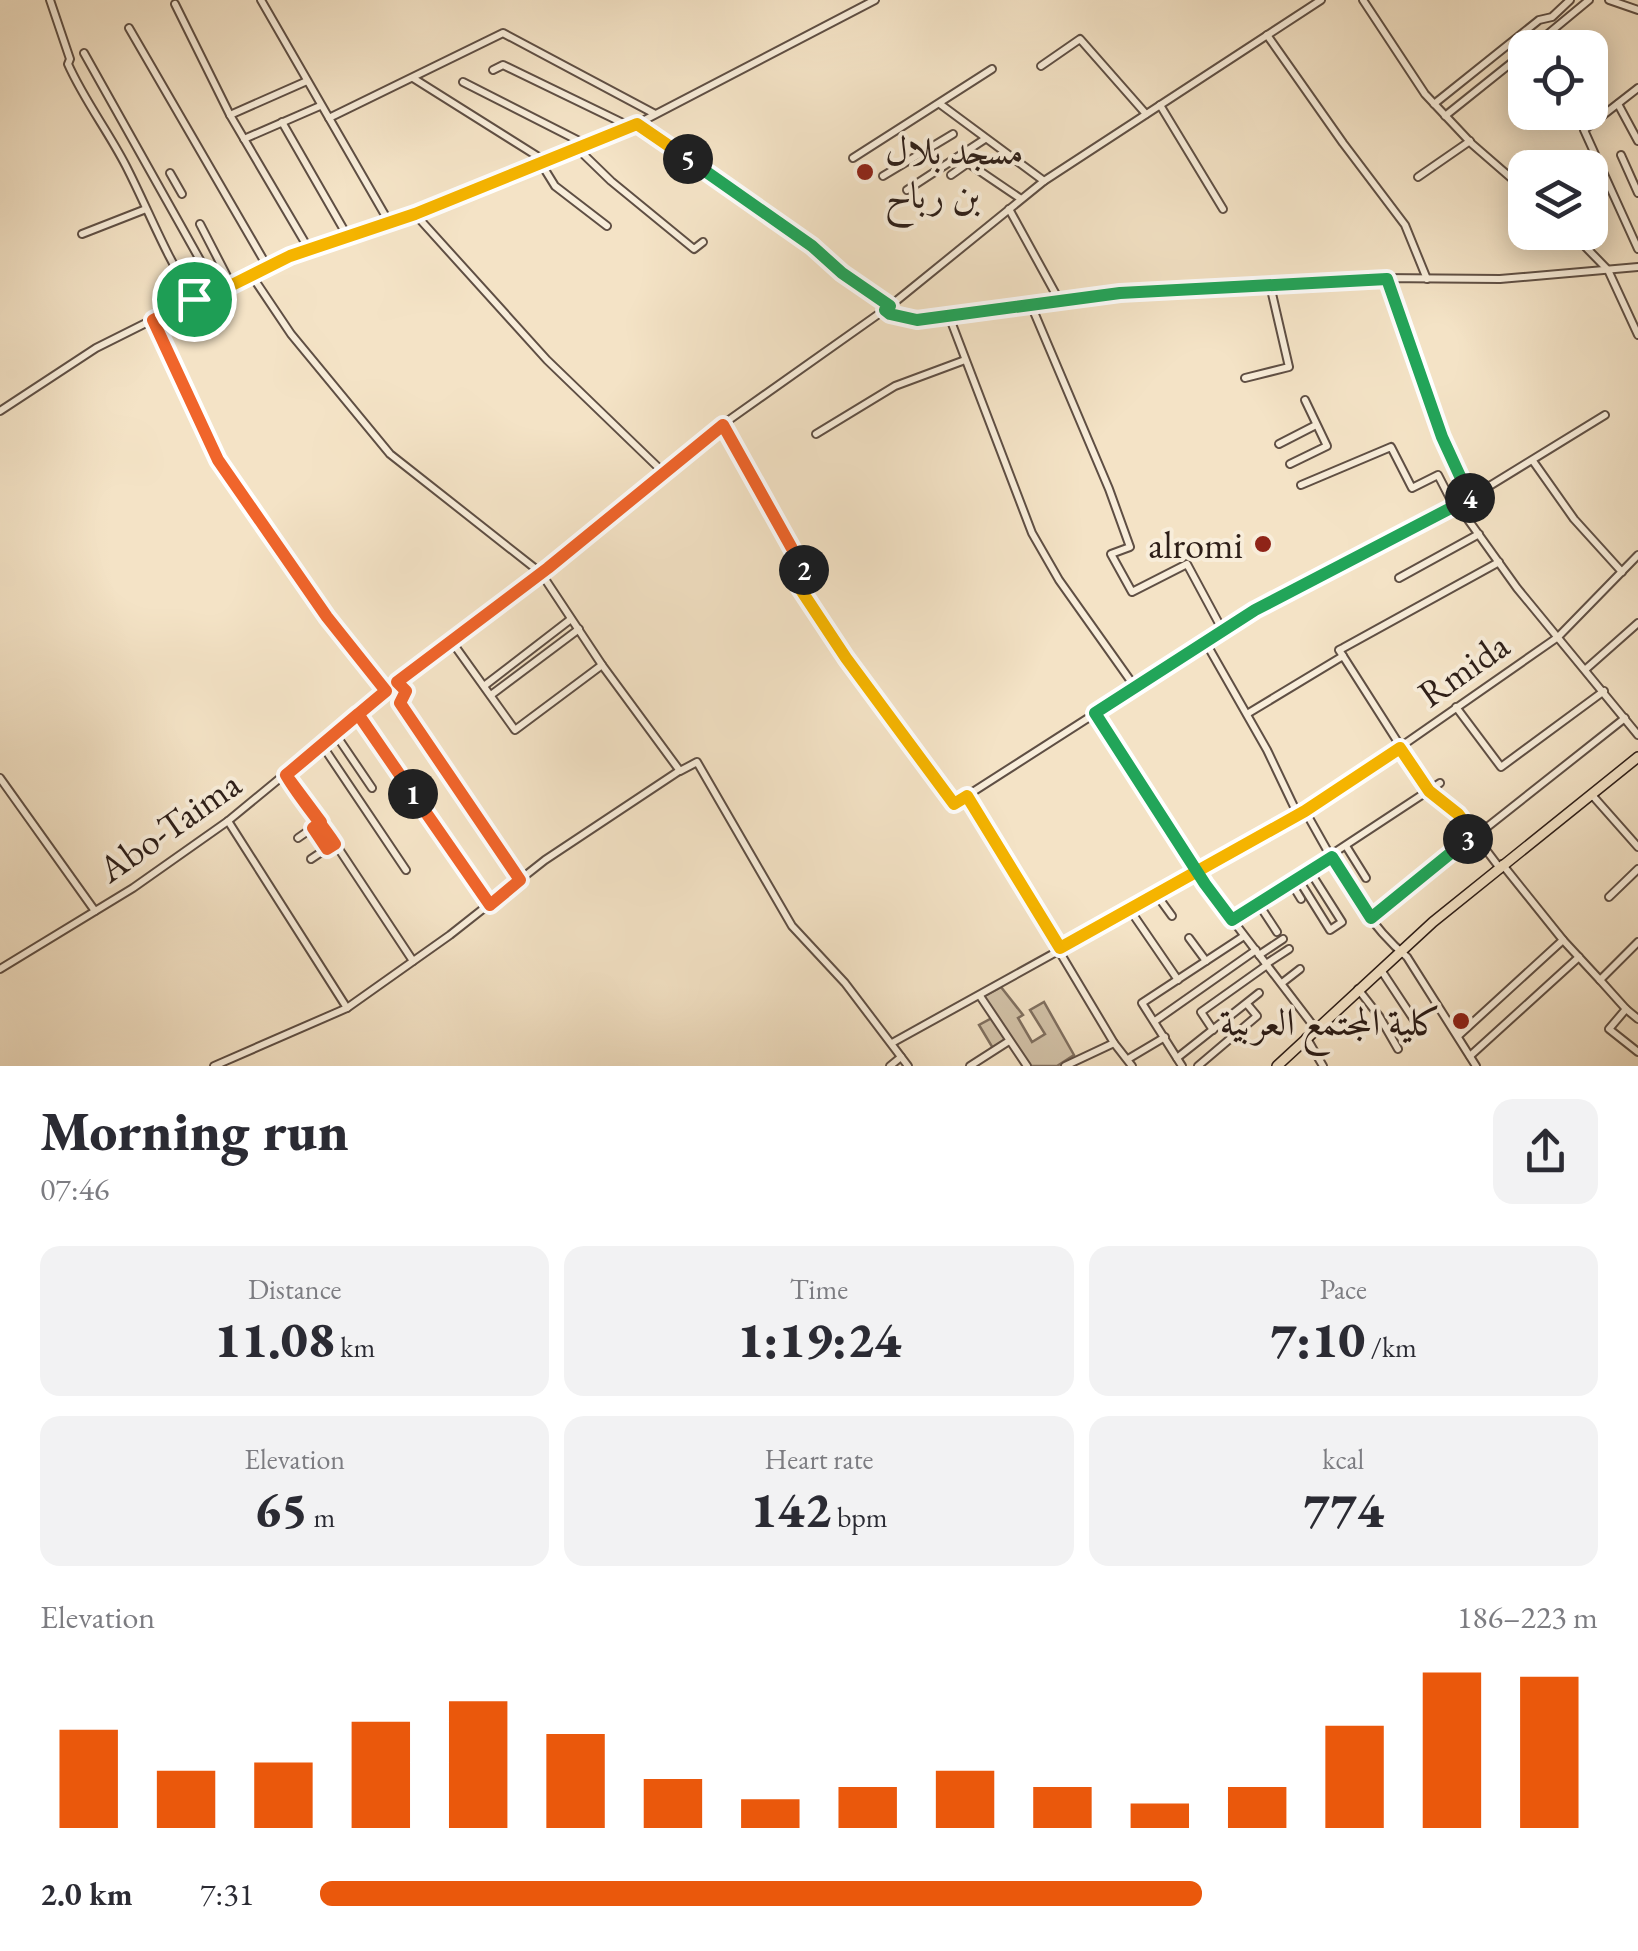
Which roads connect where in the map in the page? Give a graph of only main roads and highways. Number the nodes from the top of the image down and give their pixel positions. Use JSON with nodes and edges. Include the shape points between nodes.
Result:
{"nodes":[{"id":1,"x":1638,"y":757,"type":"edge"},
{"id":2,"x":1280,"y":1065,"type":"edge"}],
"edges":[{"from":1,"to":2,"type":"main road","via":[[1500,865]]}]}
